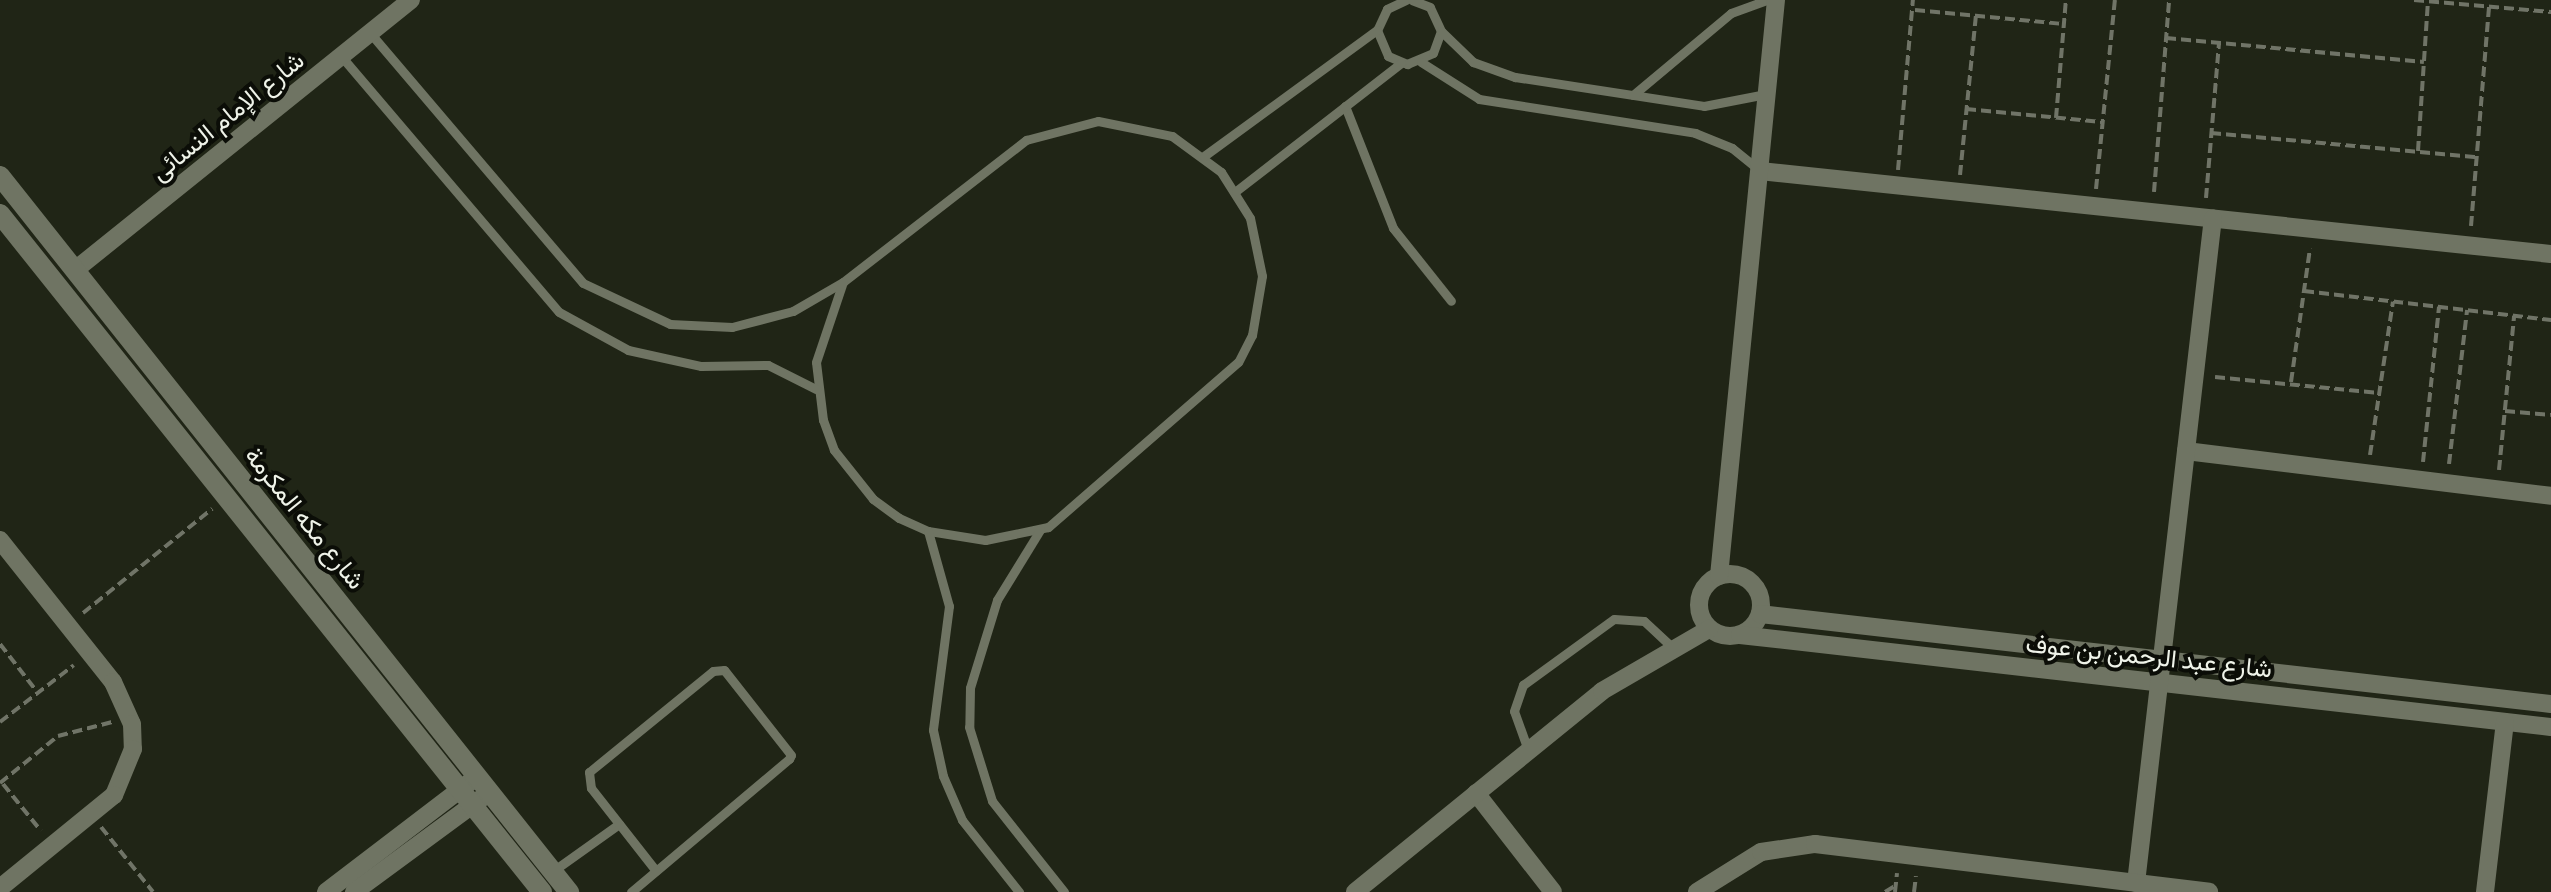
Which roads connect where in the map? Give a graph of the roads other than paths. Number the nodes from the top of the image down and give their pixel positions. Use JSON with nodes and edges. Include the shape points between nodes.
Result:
{"nodes":[{"id":1,"x":410,"y":0,"type":"edge"},
{"id":2,"x":1382,"y":0,"type":"edge"},
{"id":3,"x":1409,"y":0,"type":"edge"},
{"id":4,"x":1767,"y":0,"type":"edge"},
{"id":5,"x":1776,"y":0,"type":"edge"},
{"id":6,"x":1428,"y":4,"type":"edge"},
{"id":7,"x":1382,"y":14,"type":"junction"},
{"id":8,"x":1377,"y":30,"type":"junction"},
{"id":9,"x":1441,"y":31,"type":"junction"},
{"id":10,"x":370,"y":33,"type":"junction"},
{"id":11,"x":341,"y":56,"type":"junction"},
{"id":12,"x":1420,"y":62,"type":"junction"},
{"id":13,"x":1400,"y":63,"type":"junction"},
{"id":14,"x":1768,"y":92,"type":"junction"},
{"id":15,"x":1632,"y":95,"type":"junction"},
{"id":16,"x":1345,"y":106,"type":"junction"},
{"id":17,"x":1204,"y":156,"type":"junction"},
{"id":18,"x":1760,"y":171,"type":"junction"},
{"id":19,"x":0,"y":176,"type":"edge"},
{"id":20,"x":1236,"y":191,"type":"junction"},
{"id":21,"x":0,"y":214,"type":"edge"},
{"id":22,"x":2209,"y":218,"type":"junction"},
{"id":23,"x":2551,"y":254,"type":"edge"},
{"id":24,"x":75,"y":270,"type":"junction"},
{"id":25,"x":843,"y":282,"type":"junction"},
{"id":26,"x":1451,"y":301,"type":"dead end"},
{"id":27,"x":816,"y":390,"type":"junction"},
{"id":28,"x":2186,"y":452,"type":"junction"},
{"id":29,"x":2551,"y":496,"type":"edge"},
{"id":30,"x":1041,"y":530,"type":"junction"},
{"id":31,"x":928,"y":531,"type":"junction"},
{"id":32,"x":0,"y":540,"type":"edge"},
{"id":33,"x":1719,"y":576,"type":"junction"},
{"id":34,"x":1760,"y":614,"type":"junction"},
{"id":35,"x":1710,"y":629,"type":"junction"},
{"id":36,"x":1740,"y":635,"type":"junction"},
{"id":37,"x":1672,"y":647,"type":"junction"},
{"id":38,"x":2162,"y":660,"type":"junction"},
{"id":39,"x":2159,"y":683,"type":"junction"},
{"id":40,"x":2551,"y":704,"type":"edge"},
{"id":41,"x":2505,"y":722,"type":"junction"},
{"id":42,"x":2551,"y":727,"type":"edge"},
{"id":43,"x":1528,"y":750,"type":"junction"},
{"id":44,"x":475,"y":790,"type":"junction"},
{"id":45,"x":1476,"y":794,"type":"junction"},
{"id":46,"x":619,"y":824,"type":"junction"},
{"id":47,"x":553,"y":871,"type":"junction"},
{"id":48,"x":656,"y":871,"type":"junction"},
{"id":49,"x":2136,"y":883,"type":"junction"},
{"id":50,"x":0,"y":888,"type":"edge"},
{"id":51,"x":326,"y":892,"type":"edge"},
{"id":52,"x":354,"y":892,"type":"edge"},
{"id":53,"x":542,"y":892,"type":"edge"},
{"id":54,"x":569,"y":892,"type":"edge"},
{"id":55,"x":631,"y":892,"type":"edge"},
{"id":56,"x":1019,"y":892,"type":"edge"},
{"id":57,"x":1064,"y":892,"type":"edge"},
{"id":58,"x":1355,"y":892,"type":"edge"},
{"id":59,"x":1553,"y":892,"type":"edge"},
{"id":60,"x":1697,"y":892,"type":"edge"},
{"id":61,"x":2209,"y":892,"type":"edge"},
{"id":62,"x":2486,"y":892,"type":"edge"}],
"edges":[{"from":1,"to":10,"type":"street","name":"شارع الإمام النسائى"},
{"from":2,"to":7,"type":"lane"},
{"from":3,"to":6,"type":"lane"},
{"from":3,"to":7,"type":"lane"},
{"from":4,"to":15,"type":"lane","via":[[1731,13]]},
{"from":5,"to":14,"type":"street"},
{"from":6,"to":9,"type":"lane"},
{"from":7,"to":8,"type":"lane"},
{"from":8,"to":13,"type":"lane","via":[[1383,50]]},
{"from":8,"to":17,"type":"lane"},
{"from":9,"to":12,"type":"lane","via":[[1433,53]]},
{"from":9,"to":15,"type":"lane","via":[[1494,72]]},
{"from":10,"to":11,"type":"street","name":"شارع الإمام النسائى"},
{"from":10,"to":25,"type":"lane","via":[[582,283],[611,302],[670,324],[732,327],[793,311]]},
{"from":11,"to":24,"type":"street","name":"شارع الإمام النسائى"},
{"from":11,"to":27,"type":"lane","via":[[559,312],[628,350],[701,366],[768,364]]},
{"from":12,"to":13,"type":"lane"},
{"from":12,"to":18,"type":"lane","via":[[1478,99],[1695,133],[1732,148]]},
{"from":13,"to":16,"type":"lane"},
{"from":14,"to":15,"type":"lane","via":[[1722,106]]},
{"from":14,"to":18,"type":"street"},
{"from":16,"to":20,"type":"lane"},
{"from":16,"to":26,"type":"lane","via":[[1393,228]]},
{"from":17,"to":20,"type":"lane"},
{"from":17,"to":25,"type":"lane","via":[[1136,124],[1061,126],[1026,140]]},
{"from":18,"to":22,"type":"street"},
{"from":18,"to":33,"type":"street"},
{"from":19,"to":24,"type":"street","name":"شارع مكه المكرمة"},
{"from":20,"to":30,"type":"lane","via":[[1259,246],[1262,276],[1252,335],[1238,362]]},
{"from":21,"to":44,"type":"street","name":"شارع مكه المكرمة","via":[[226,497]]},
{"from":22,"to":23,"type":"street"},
{"from":22,"to":28,"type":"street"},
{"from":24,"to":44,"type":"street","name":"شارع مكه المكرمة"},
{"from":25,"to":27,"type":"lane","via":[[820,334]]},
{"from":27,"to":31,"type":"lane","via":[[834,450],[852,476],[873,499]]},
{"from":28,"to":29,"type":"street"},
{"from":28,"to":38,"type":"street"},
{"from":30,"to":31,"type":"lane","via":[[985,540]]},
{"from":30,"to":57,"type":"lane","via":[[998,600],[970,688],[969,727],[992,801]]},
{"from":31,"to":56,"type":"lane","via":[[949,606],[934,730],[942,776],[962,820]]},
{"from":32,"to":50,"type":"street","via":[[90,653],[125,702],[132,724],[126,773],[92,816]]},
{"from":33,"to":34,"type":"street","via":[[1734,574],[1754,585]]},
{"from":33,"to":35,"type":"street","via":[[1698,604]]},
{"from":34,"to":36,"type":"street"},
{"from":34,"to":38,"type":"street","name":"شارع عبد الرحمن بن عوف"},
{"from":35,"to":36,"type":"street"},
{"from":35,"to":37,"type":"street"},
{"from":36,"to":39,"type":"street","name":"شارع عبد الرحمن بن عوف"},
{"from":37,"to":43,"type":"street"},
{"from":37,"to":43,"type":"lane","via":[[1644,621],[1614,619],[1523,685],[1514,712]]},
{"from":38,"to":39,"type":"street"},
{"from":38,"to":40,"type":"street","name":"شارع عبد الرحمن بن عوف"},
{"from":39,"to":41,"type":"street","name":"شارع عبد الرحمن بن عوف"},
{"from":39,"to":49,"type":"street"},
{"from":41,"to":42,"type":"street","name":"شارع عبد الرحمن بن عوف"},
{"from":41,"to":62,"type":"street"},
{"from":43,"to":45,"type":"street"},
{"from":44,"to":47,"type":"street","name":"شارع مكه المكرمة"},
{"from":44,"to":51,"type":"street"},
{"from":44,"to":52,"type":"street"},
{"from":44,"to":53,"type":"street","name":"شارع مكه المكرمة"},
{"from":45,"to":58,"type":"street"},
{"from":45,"to":59,"type":"street"},
{"from":46,"to":47,"type":"lane"},
{"from":46,"to":48,"type":"lane"},
{"from":46,"to":48,"type":"lane","via":[[591,788],[591,768],[713,671],[728,672],[791,755]]},
{"from":47,"to":54,"type":"street","name":"شارع مكه المكرمة"},
{"from":48,"to":55,"type":"lane"},
{"from":49,"to":60,"type":"street","via":[[1815,844],[1761,852]]},
{"from":49,"to":61,"type":"street"}]}
